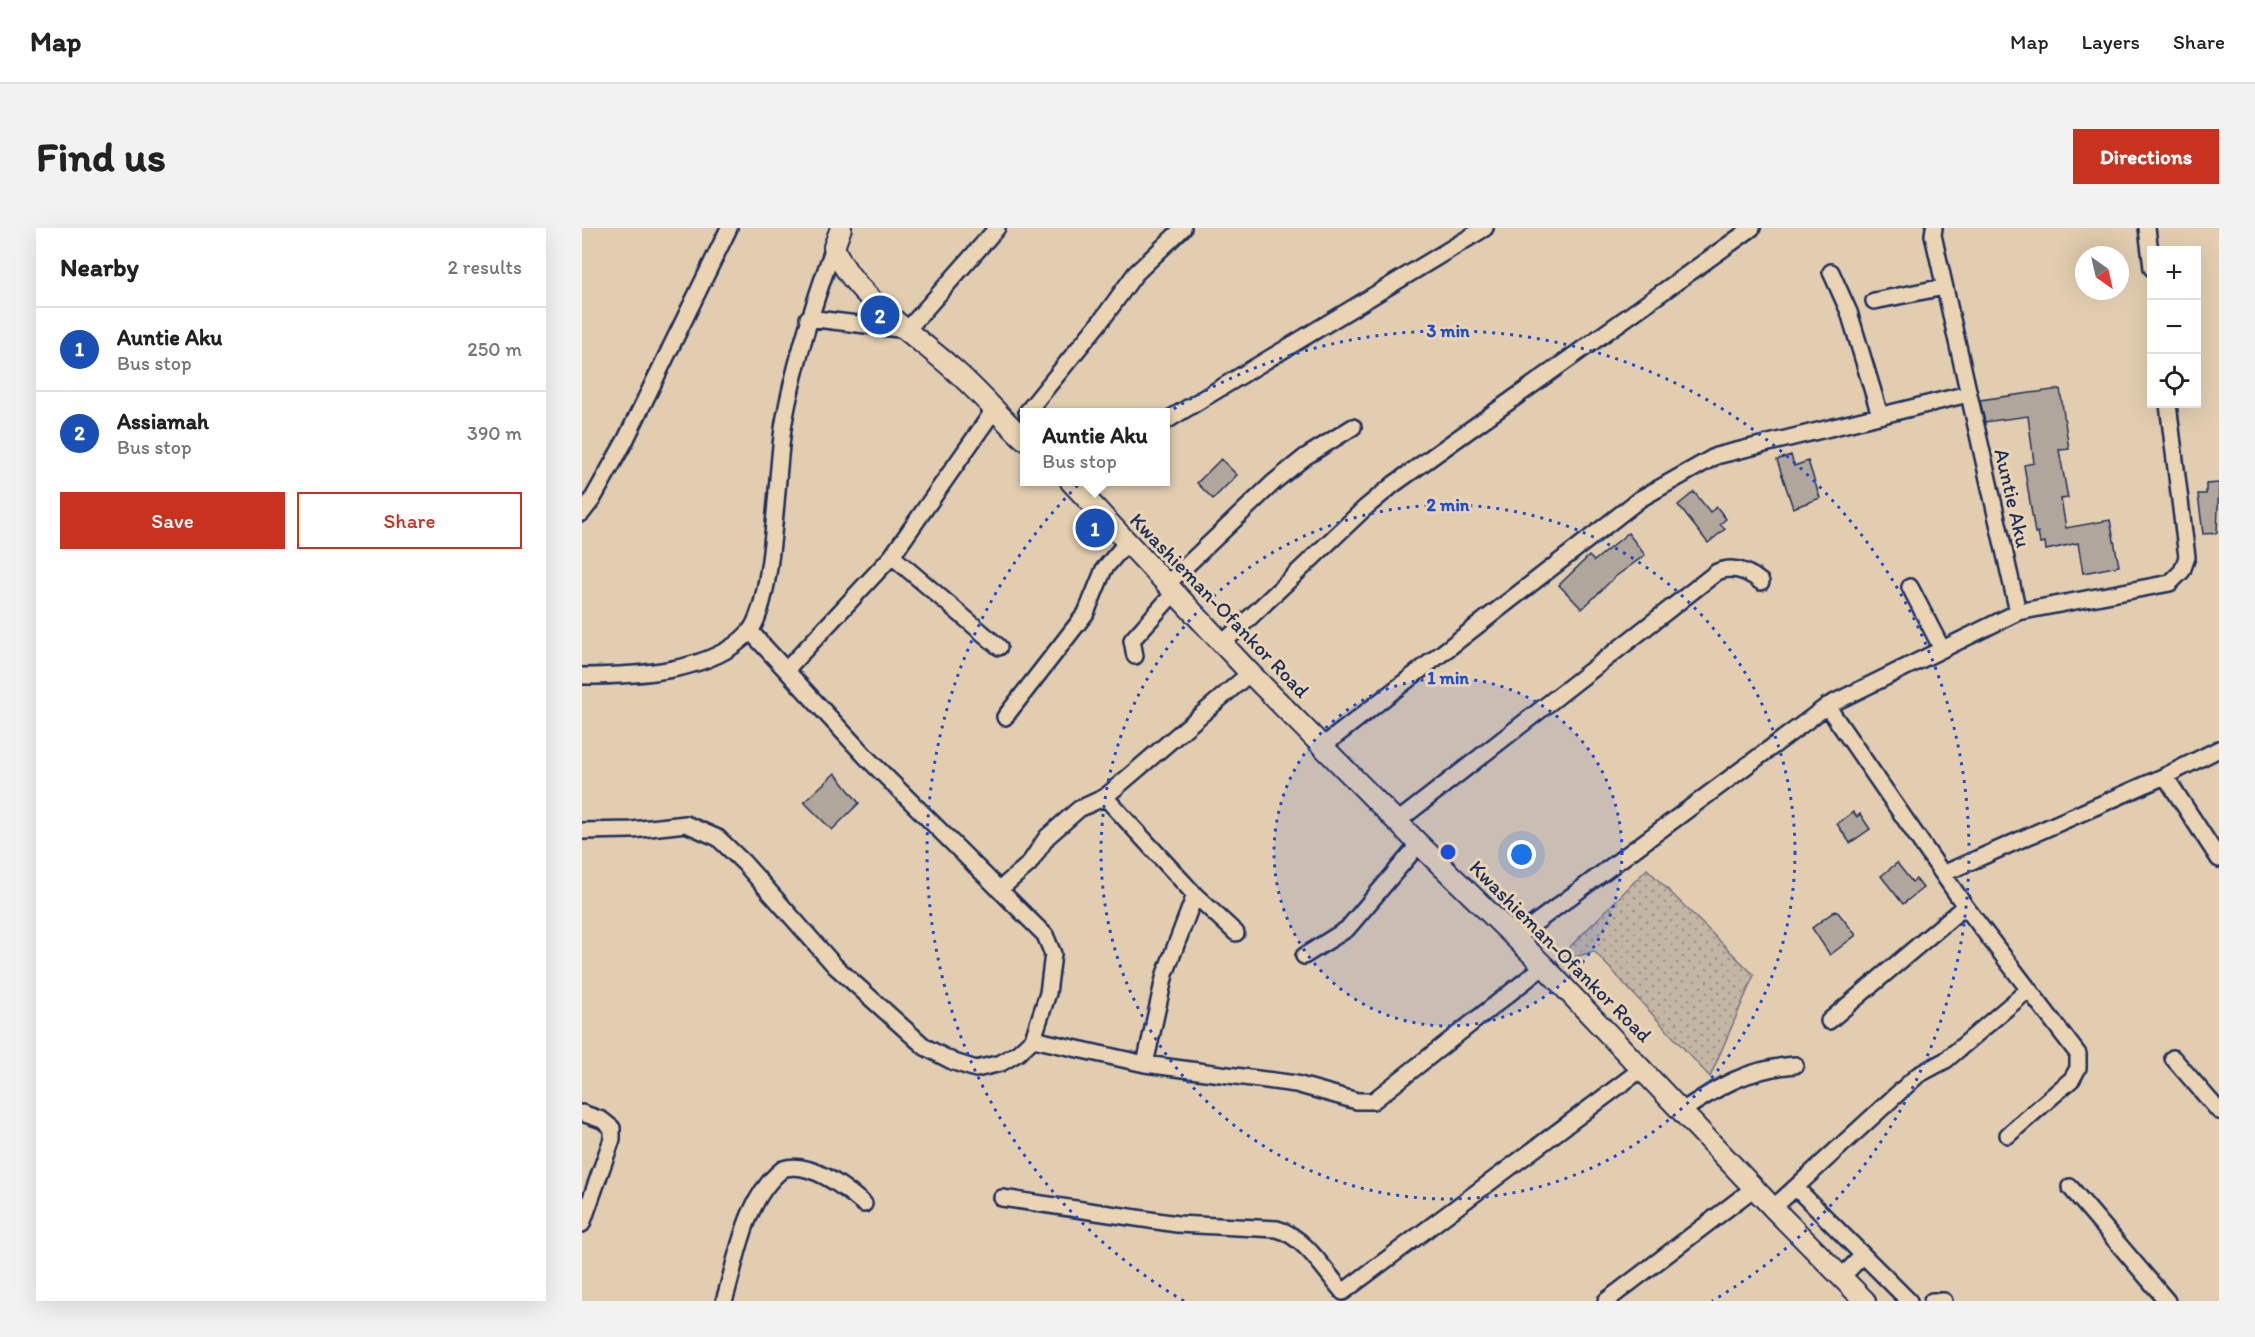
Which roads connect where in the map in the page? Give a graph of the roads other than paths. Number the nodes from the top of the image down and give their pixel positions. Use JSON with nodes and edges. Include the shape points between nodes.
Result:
{"nodes":[{"id":1,"x":729,"y":228,"type":"edge"},
{"id":2,"x":841,"y":228,"type":"edge"},
{"id":3,"x":997,"y":228,"type":"edge"},
{"id":4,"x":1183,"y":228,"type":"edge"},
{"id":5,"x":1485,"y":228,"type":"edge"},
{"id":6,"x":1752,"y":228,"type":"edge"},
{"id":7,"x":1934,"y":228,"type":"edge"},
{"id":8,"x":2146,"y":228,"type":"edge"},
{"id":9,"x":2148,"y":246,"type":"edge"},
{"id":10,"x":834,"y":248,"type":"junction"},
{"id":11,"x":1831,"y":272,"type":"dead end"},
{"id":12,"x":1944,"y":287,"type":"junction"},
{"id":13,"x":1874,"y":301,"type":"dead end"},
{"id":14,"x":808,"y":318,"type":"junction"},
{"id":15,"x":907,"y":330,"type":"junction"},
{"id":16,"x":1968,"y":394,"type":"junction"},
{"id":17,"x":1034,"y":408,"type":"edge"},
{"id":18,"x":2168,"y":408,"type":"edge"},
{"id":19,"x":994,"y":410,"type":"junction"},
{"id":20,"x":1880,"y":415,"type":"junction"},
{"id":21,"x":1170,"y":419,"type":"edge"},
{"id":22,"x":1020,"y":423,"type":"edge"},
{"id":23,"x":1353,"y":427,"type":"dead end"},
{"id":24,"x":1075,"y":486,"type":"edge"},
{"id":25,"x":582,"y":513,"type":"edge"},
{"id":26,"x":1127,"y":542,"type":"junction"},
{"id":27,"x":892,"y":556,"type":"junction"},
{"id":28,"x":1761,"y":582,"type":"dead end"},
{"id":29,"x":1910,"y":587,"type":"dead end"},
{"id":30,"x":1170,"y":589,"type":"junction"},
{"id":31,"x":2018,"y":612,"type":"junction"},
{"id":32,"x":750,"y":631,"type":"junction"},
{"id":33,"x":1222,"y":644,"type":"junction"},
{"id":34,"x":999,"y":647,"type":"dead end"},
{"id":35,"x":1942,"y":649,"type":"junction"},
{"id":36,"x":1135,"y":656,"type":"dead end"},
{"id":37,"x":786,"y":670,"type":"junction"},
{"id":38,"x":1250,"y":673,"type":"junction"},
{"id":39,"x":582,"y":676,"type":"edge"},
{"id":40,"x":1827,"y":706,"type":"junction"},
{"id":41,"x":1005,"y":717,"type":"dead end"},
{"id":42,"x":1324,"y":745,"type":"junction"},
{"id":43,"x":2219,"y":749,"type":"edge"},
{"id":44,"x":2164,"y":776,"type":"junction"},
{"id":45,"x":1105,"y":797,"type":"junction"},
{"id":46,"x":1398,"y":821,"type":"junction"},
{"id":47,"x":582,"y":831,"type":"edge"},
{"id":48,"x":1419,"y":844,"type":"junction"},
{"id":49,"x":2219,"y":859,"type":"edge"},
{"id":50,"x":1945,"y":873,"type":"junction"},
{"id":51,"x":999,"y":890,"type":"junction"},
{"id":52,"x":1196,"y":895,"type":"junction"},
{"id":53,"x":1965,"y":906,"type":"junction"},
{"id":54,"x":1236,"y":933,"type":"dead end"},
{"id":55,"x":1515,"y":938,"type":"junction"},
{"id":56,"x":1304,"y":956,"type":"dead end"},
{"id":57,"x":1544,"y":966,"type":"junction"},
{"id":58,"x":2028,"y":990,"type":"junction"},
{"id":59,"x":1829,"y":1021,"type":"dead end"},
{"id":60,"x":1033,"y":1039,"type":"junction"},
{"id":61,"x":2173,"y":1058,"type":"dead end"},
{"id":62,"x":1145,"y":1064,"type":"junction"},
{"id":63,"x":1795,"y":1065,"type":"dead end"},
{"id":64,"x":1643,"y":1068,"type":"junction"},
{"id":65,"x":1682,"y":1111,"type":"junction"},
{"id":66,"x":2219,"y":1111,"type":"edge"},
{"id":67,"x":582,"y":1113,"type":"edge"},
{"id":68,"x":2008,"y":1135,"type":"dead end"},
{"id":69,"x":2070,"y":1187,"type":"dead end"},
{"id":70,"x":1754,"y":1188,"type":"junction"},
{"id":71,"x":1797,"y":1188,"type":"junction"},
{"id":72,"x":1002,"y":1198,"type":"dead end"},
{"id":73,"x":864,"y":1204,"type":"dead end"},
{"id":74,"x":1773,"y":1208,"type":"junction"},
{"id":75,"x":582,"y":1224,"type":"edge"},
{"id":76,"x":1862,"y":1256,"type":"junction"},
{"id":77,"x":1841,"y":1278,"type":"junction"},
{"id":78,"x":1901,"y":1298,"type":"edge"},
{"id":79,"x":724,"y":1301,"type":"edge"},
{"id":80,"x":1606,"y":1301,"type":"edge"},
{"id":81,"x":1865,"y":1301,"type":"edge"},
{"id":82,"x":1932,"y":1301,"type":"edge"},
{"id":83,"x":1944,"y":1301,"type":"edge"},
{"id":84,"x":2167,"y":1301,"type":"edge"}],
"edges":[{"from":1,"to":25,"type":"street","via":[[625,441]]},
{"from":2,"to":10,"type":"main road"},
{"from":3,"to":15,"type":"street"},
{"from":4,"to":17,"type":"street","via":[[1136,274]]},
{"from":5,"to":21,"type":"street"},
{"from":6,"to":33,"type":"street","via":[[1395,484]]},
{"from":7,"to":12,"type":"street","name":"Auntie Aku"},
{"from":8,"to":9,"type":"street"},
{"from":10,"to":14,"type":"street"},
{"from":10,"to":15,"type":"main road","via":[[854,281]]},
{"from":11,"to":20,"type":"street","via":[[1849,312]]},
{"from":12,"to":13,"type":"street"},
{"from":12,"to":16,"type":"street","name":"Auntie Aku"},
{"from":14,"to":15,"type":"street"},
{"from":14,"to":32,"type":"street","via":[[784,423],[765,590]]},
{"from":15,"to":19,"type":"main road","via":[[954,369]]},
{"from":16,"to":20,"type":"street"},
{"from":16,"to":31,"type":"street","name":"Auntie Aku"},
{"from":18,"to":31,"type":"street","via":[[2187,557],[2182,571],[2170,583]]},
{"from":19,"to":22,"type":"main road"},
{"from":19,"to":27,"type":"street"},
{"from":20,"to":42,"type":"street","via":[[1716,456],[1640,499]]},
{"from":23,"to":30,"type":"street","via":[[1274,482]]},
{"from":24,"to":26,"type":"main road","name":"Kwashieman-Ofankor Road"},
{"from":26,"to":30,"type":"main road","name":"Kwashieman-Ofankor Road"},
{"from":26,"to":41,"type":"street","via":[[1104,570],[1086,613]]},
{"from":27,"to":34,"type":"street"},
{"from":27,"to":37,"type":"street"},
{"from":28,"to":46,"type":"street","via":[[1750,573],[1727,567],[1717,572]]},
{"from":29,"to":35,"type":"street"},
{"from":30,"to":33,"type":"main road","name":"Kwashieman-Ofankor Road"},
{"from":30,"to":36,"type":"street","via":[[1132,640]]},
{"from":31,"to":35,"type":"street"},
{"from":32,"to":37,"type":"street"},
{"from":32,"to":39,"type":"street","via":[[717,654],[651,674]]},
{"from":33,"to":38,"type":"main road","name":"Kwashieman-Ofankor Road"},
{"from":35,"to":40,"type":"street"},
{"from":37,"to":51,"type":"street"},
{"from":38,"to":42,"type":"main road","name":"Kwashieman-Ofankor Road"},
{"from":38,"to":45,"type":"street"},
{"from":40,"to":50,"type":"street"},
{"from":40,"to":55,"type":"street"},
{"from":42,"to":46,"type":"main road","name":"Kwashieman-Ofankor Road"},
{"from":43,"to":44,"type":"street"},
{"from":44,"to":49,"type":"street"},
{"from":44,"to":50,"type":"street"},
{"from":45,"to":51,"type":"street","via":[[1078,809],[1047,837],[1029,864]]},
{"from":45,"to":52,"type":"street"},
{"from":46,"to":48,"type":"main road","name":"Kwashieman-Ofankor Road"},
{"from":47,"to":60,"type":"street","via":[[686,824],[718,838],[835,966],[925,1047],[954,1062],[976,1069],[1001,1062]]},
{"from":48,"to":55,"type":"main road","name":"Kwashieman-Ofankor Road"},
{"from":48,"to":56,"type":"street","via":[[1347,929]]},
{"from":50,"to":53,"type":"street"},
{"from":51,"to":60,"type":"street","via":[[1046,935],[1053,954],[1048,993]]},
{"from":52,"to":54,"type":"street"},
{"from":52,"to":62,"type":"street","via":[[1165,974]]},
{"from":53,"to":58,"type":"street"},
{"from":53,"to":59,"type":"street"},
{"from":55,"to":57,"type":"main road","name":"Kwashieman-Ofankor Road"},
{"from":57,"to":62,"type":"street","via":[[1373,1101],[1357,1101],[1296,1084]]},
{"from":57,"to":64,"type":"main road","name":"Kwashieman-Ofankor Road"},
{"from":58,"to":68,"type":"street","via":[[2078,1054],[2078,1068],[2073,1079]]},
{"from":58,"to":71,"type":"street","via":[[1946,1060],[1918,1075]]},
{"from":60,"to":62,"type":"street"},
{"from":61,"to":66,"type":"street"},
{"from":63,"to":65,"type":"street","via":[[1748,1073],[1717,1087]]},
{"from":64,"to":65,"type":"main road","name":"Kwashieman-Ofankor Road"},
{"from":64,"to":72,"type":"street","via":[[1343,1292],[1294,1236],[1277,1228],[1176,1224]]},
{"from":65,"to":70,"type":"main road","name":"Kwashieman-Ofankor Road"},
{"from":67,"to":75,"type":"street","via":[[612,1128],[612,1139]]},
{"from":69,"to":84,"type":"street"},
{"from":70,"to":74,"type":"main road","name":"Kwashieman-Ofankor Road"},
{"from":70,"to":80,"type":"street"},
{"from":71,"to":74,"type":"street"},
{"from":71,"to":76,"type":"street"},
{"from":73,"to":79,"type":"street","via":[[840,1184],[820,1174],[783,1168],[765,1186],[754,1206]]},
{"from":74,"to":77,"type":"main road","name":"Kwashieman-Ofankor Road"},
{"from":76,"to":77,"type":"street"},
{"from":76,"to":78,"type":"street"},
{"from":77,"to":81,"type":"main road","name":"Kwashieman-Ofankor Road"},
{"from":82,"to":83,"type":"street"}]}
